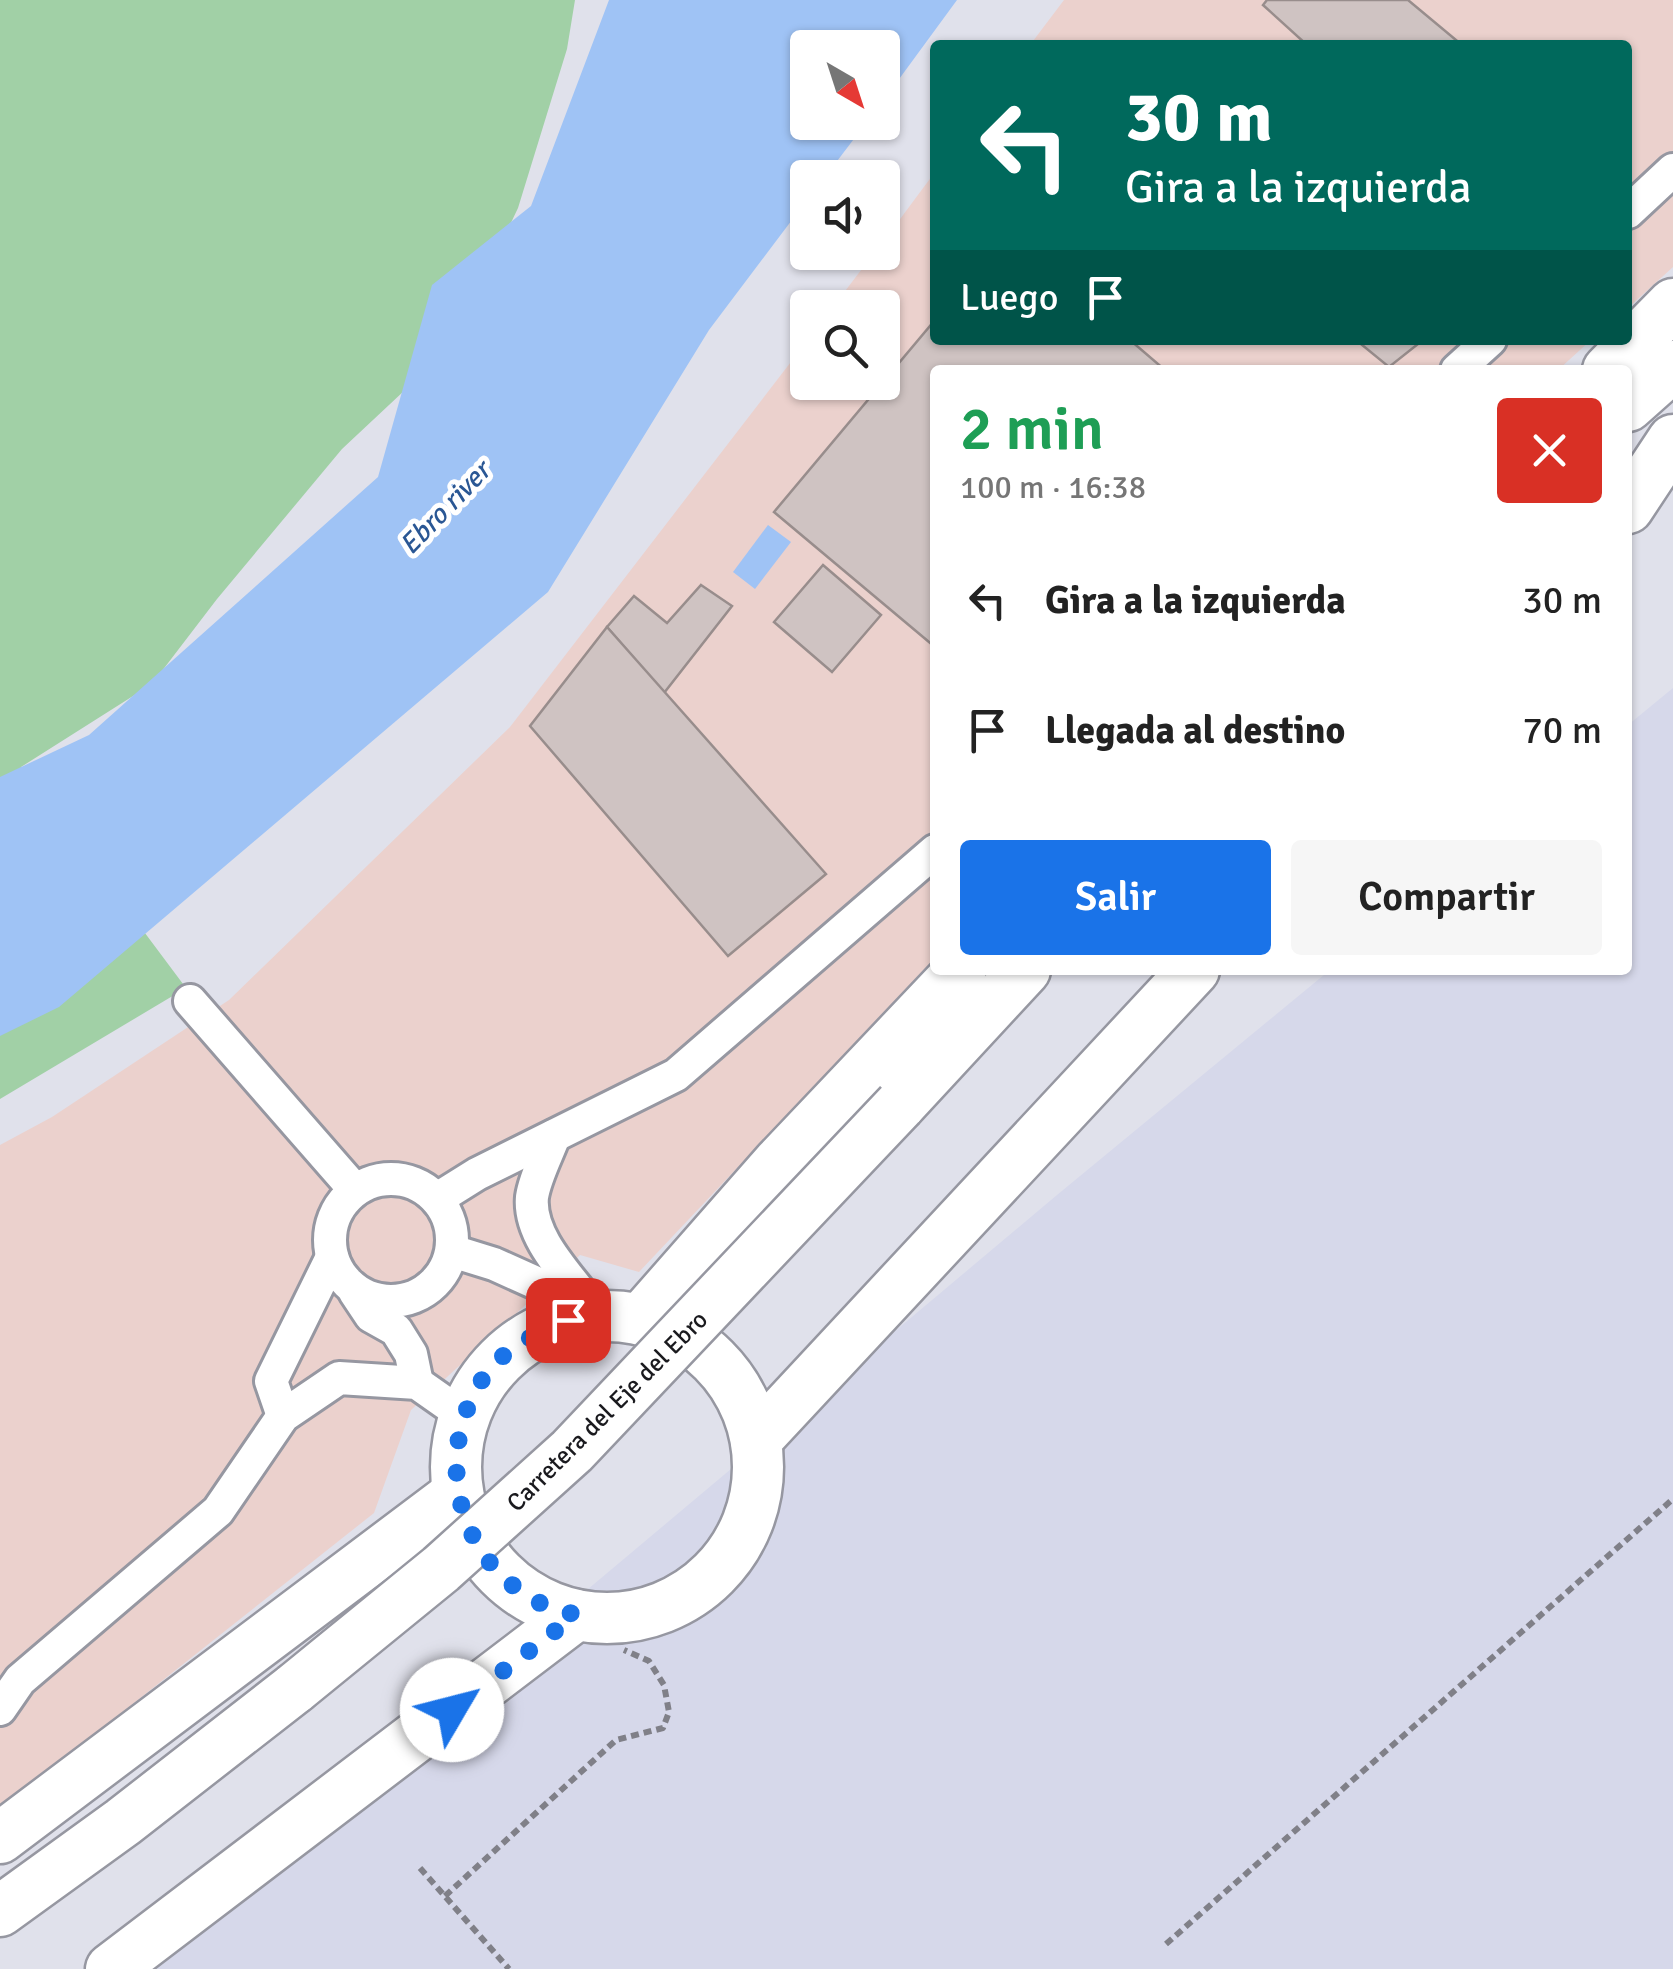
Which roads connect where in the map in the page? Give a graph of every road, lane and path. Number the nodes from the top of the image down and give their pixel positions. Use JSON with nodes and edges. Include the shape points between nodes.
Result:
{"nodes":[{"id":1,"x":1673,"y":170,"type":"edge"},
{"id":2,"x":1632,"y":208,"type":"edge"},
{"id":3,"x":1673,"y":294,"type":"edge"},
{"id":4,"x":1673,"y":304,"type":"edge"},
{"id":5,"x":1632,"y":326,"type":"edge"},
{"id":6,"x":1484,"y":345,"type":"edge"},
{"id":7,"x":1608,"y":345,"type":"edge"},
{"id":8,"x":1462,"y":365,"type":"edge"},
{"id":9,"x":1586,"y":365,"type":"edge"},
{"id":10,"x":1613,"y":365,"type":"edge"},
{"id":11,"x":1673,"y":366,"type":"edge"},
{"id":12,"x":1632,"y":402,"type":"edge"},
{"id":13,"x":1673,"y":440,"type":"edge"},
{"id":14,"x":1632,"y":502,"type":"edge"},
{"id":15,"x":930,"y":855,"type":"edge"},
{"id":16,"x":956,"y":975,"type":"edge"},
{"id":17,"x":1020,"y":975,"type":"edge"},
{"id":18,"x":1189,"y":975,"type":"edge"},
{"id":19,"x":190,"y":1001,"type":"dead end"},
{"id":20,"x":554,"y":1136,"type":"junction"},
{"id":21,"x":355,"y":1190,"type":"junction"},
{"id":22,"x":437,"y":1199,"type":"junction"},
{"id":23,"x":452,"y":1250,"type":"junction"},
{"id":24,"x":332,"y":1257,"type":"junction"},
{"id":25,"x":352,"y":1288,"type":"junction"},
{"id":26,"x":617,"y":1314,"type":"junction"},
{"id":27,"x":417,"y":1384,"type":"junction"},
{"id":28,"x":282,"y":1416,"type":"junction"},
{"id":29,"x":464,"y":1416,"type":"junction"},
{"id":30,"x":756,"y":1440,"type":"junction"},
{"id":31,"x":457,"y":1494,"type":"junction"},
{"id":32,"x":1673,"y":1499,"type":"edge"},
{"id":33,"x":576,"y":1615,"type":"junction"},
{"id":34,"x":624,"y":1650,"type":"dead end"},
{"id":35,"x":0,"y":1709,"type":"edge"},
{"id":36,"x":0,"y":1838,"type":"edge"},
{"id":37,"x":420,"y":1868,"type":"dead end"},
{"id":38,"x":445,"y":1896,"type":"junction"},
{"id":39,"x":0,"y":1911,"type":"edge"},
{"id":40,"x":1166,"y":1944,"type":"dead end"},
{"id":41,"x":111,"y":1969,"type":"edge"},
{"id":42,"x":509,"y":1969,"type":"edge"}],
"edges":[{"from":1,"to":2,"type":"street"},
{"from":3,"to":5,"type":"main road"},
{"from":4,"to":10,"type":"main road"},
{"from":6,"to":8,"type":"street"},
{"from":7,"to":9,"type":"main road"},
{"from":11,"to":12,"type":"main road"},
{"from":13,"to":14,"type":"main road"},
{"from":15,"to":20,"type":"street","via":[[676,1075]]},
{"from":16,"to":26,"type":"main road","via":[[778,1164]]},
{"from":17,"to":39,"type":"main road","name":"Carretera del Eje del Ebro","bridge":true,"via":[[572,1451],[295,1688]]},
{"from":18,"to":30,"type":"main road"},
{"from":19,"to":21,"type":"street"},
{"from":20,"to":22,"type":"street"},
{"from":20,"to":26,"type":"street","via":[[532,1194],[533,1213],[544,1240]]},
{"from":21,"to":22,"type":"street","via":[[389,1178],[423,1187]]},
{"from":21,"to":24,"type":"street","via":[[332,1220]]},
{"from":22,"to":23,"type":"street","via":[[452,1232]]},
{"from":23,"to":25,"type":"street","via":[[437,1278],[412,1297],[392,1302]]},
{"from":23,"to":26,"type":"street"},
{"from":24,"to":25,"type":"street"},
{"from":24,"to":28,"type":"street","via":[[271,1381]]},
{"from":25,"to":27,"type":"street","via":[[371,1316],[396,1330],[412,1354]]},
{"from":26,"to":29,"type":"main road","via":[[568,1320],[524,1340],[487,1373]]},
{"from":26,"to":30,"type":"main road","via":[[682,1335],[718,1362],[742,1399]]},
{"from":27,"to":28,"type":"street","via":[[340,1378]]},
{"from":27,"to":29,"type":"street"},
{"from":28,"to":35,"type":"street","via":[[218,1510],[20,1680]]},
{"from":29,"to":31,"type":"main road","via":[[455,1455]]},
{"from":30,"to":33,"type":"main road","via":[[756,1494],[724,1563],[667,1606],[611,1618]]},
{"from":31,"to":33,"type":"main road","via":[[472,1537],[498,1573],[534,1600]]},
{"from":31,"to":36,"type":"main road"},
{"from":32,"to":40,"type":"path"},
{"from":33,"to":41,"type":"main road"},
{"from":34,"to":38,"type":"path","via":[[649,1661],[664,1686],[670,1712],[663,1728],[616,1740]]},
{"from":37,"to":38,"type":"path"},
{"from":38,"to":42,"type":"path"}]}
